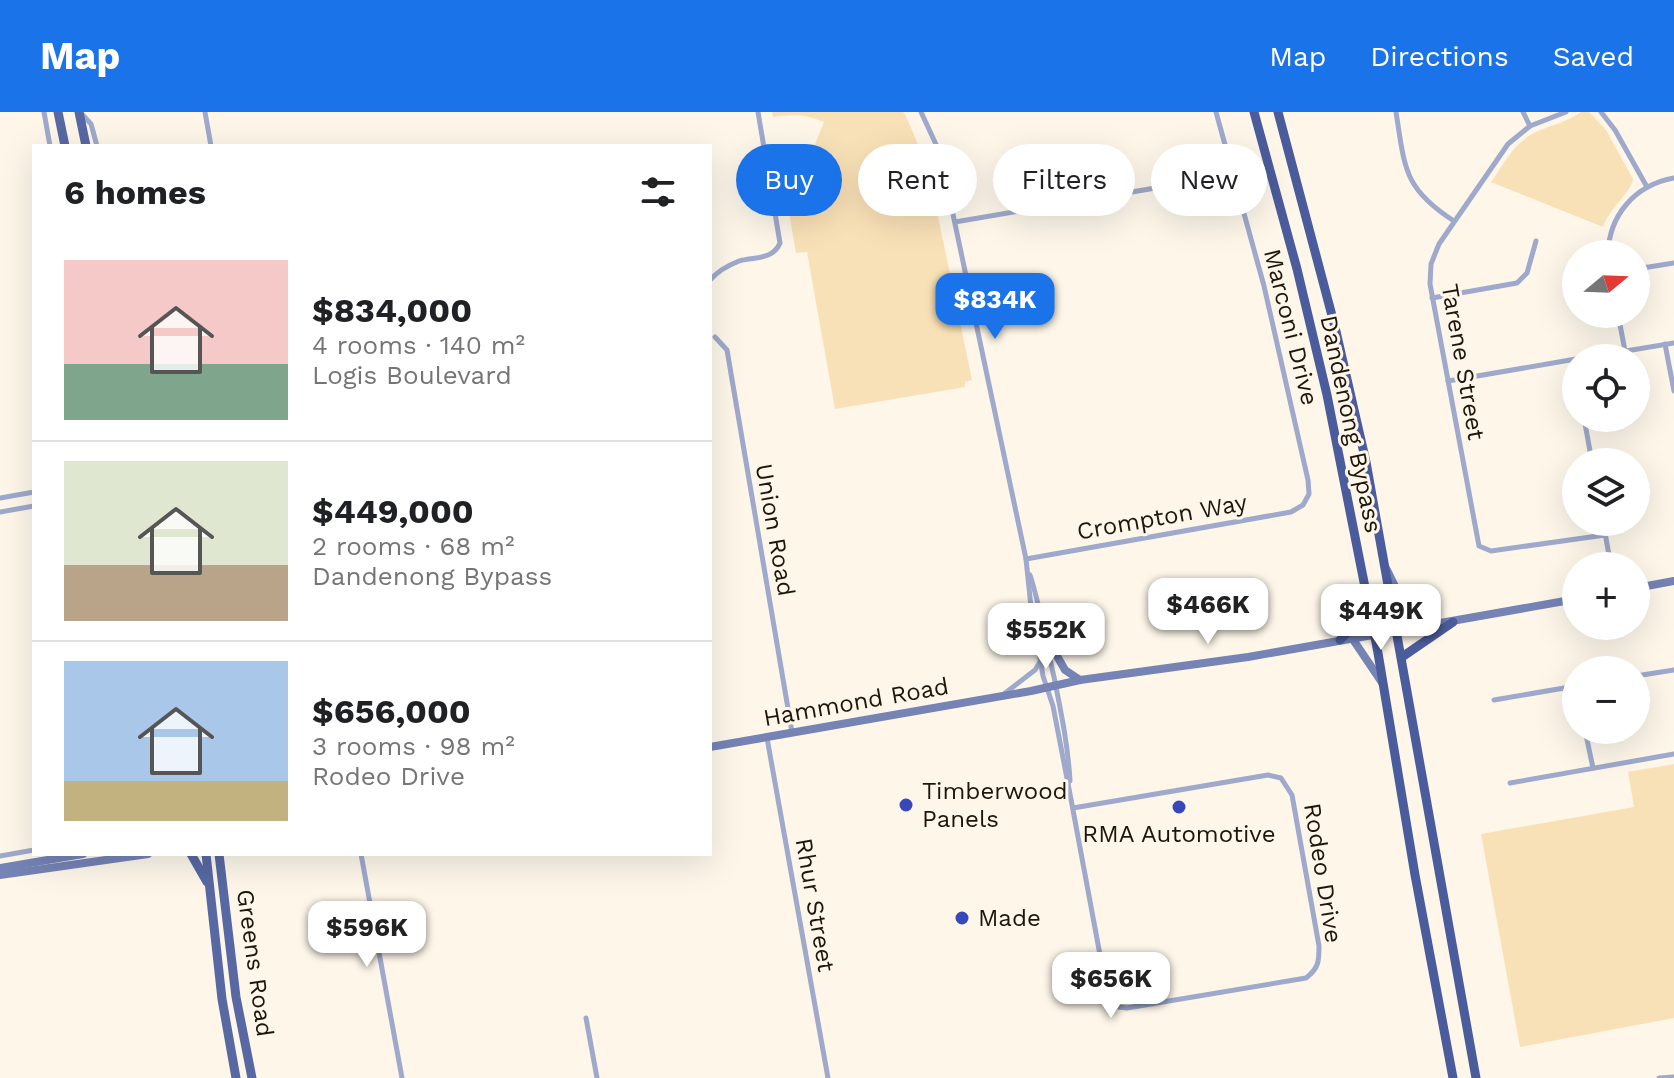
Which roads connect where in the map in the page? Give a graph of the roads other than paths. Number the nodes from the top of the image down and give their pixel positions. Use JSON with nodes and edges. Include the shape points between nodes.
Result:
{"nodes":[{"id":1,"x":44,"y":112,"type":"edge"},
{"id":2,"x":58,"y":112,"type":"edge"},
{"id":3,"x":80,"y":112,"type":"edge"},
{"id":4,"x":205,"y":112,"type":"edge"},
{"id":5,"x":758,"y":112,"type":"edge"},
{"id":6,"x":921,"y":112,"type":"edge"},
{"id":7,"x":1216,"y":112,"type":"edge"},
{"id":8,"x":1254,"y":112,"type":"edge"},
{"id":9,"x":1278,"y":112,"type":"edge"},
{"id":10,"x":1396,"y":112,"type":"edge"},
{"id":11,"x":1523,"y":112,"type":"edge"},
{"id":12,"x":1566,"y":112,"type":"edge"},
{"id":13,"x":1601,"y":112,"type":"edge"},
{"id":14,"x":1530,"y":126,"type":"junction"},
{"id":15,"x":50,"y":144,"type":"edge"},
{"id":16,"x":65,"y":144,"type":"edge"},
{"id":17,"x":86,"y":144,"type":"edge"},
{"id":18,"x":96,"y":144,"type":"edge"},
{"id":19,"x":211,"y":144,"type":"edge"},
{"id":20,"x":1224,"y":144,"type":"edge"},
{"id":21,"x":1674,"y":178,"type":"edge"},
{"id":22,"x":1647,"y":187,"type":"junction"},
{"id":23,"x":1151,"y":189,"type":"edge"},
{"id":24,"x":1244,"y":216,"type":"edge"},
{"id":25,"x":1454,"y":221,"type":"junction"},
{"id":26,"x":955,"y":222,"type":"junction"},
{"id":27,"x":1609,"y":240,"type":"edge"},
{"id":28,"x":1536,"y":241,"type":"dead end"},
{"id":29,"x":1674,"y":263,"type":"edge"},
{"id":30,"x":1650,"y":267,"type":"edge"},
{"id":31,"x":712,"y":279,"type":"edge"},
{"id":32,"x":1432,"y":298,"type":"junction"},
{"id":33,"x":715,"y":337,"type":"dead end"},
{"id":34,"x":1674,"y":343,"type":"edge"},
{"id":35,"x":1665,"y":344,"type":"junction"},
{"id":36,"x":1650,"y":347,"type":"edge"},
{"id":37,"x":1562,"y":362,"type":"edge"},
{"id":38,"x":1448,"y":381,"type":"junction"},
{"id":39,"x":1674,"y":391,"type":"edge"},
{"id":40,"x":32,"y":492,"type":"edge"},
{"id":41,"x":0,"y":498,"type":"edge"},
{"id":42,"x":1303,"y":505,"type":"joint"},
{"id":43,"x":32,"y":506,"type":"edge"},
{"id":44,"x":0,"y":512,"type":"edge"},
{"id":45,"x":1598,"y":536,"type":"edge"},
{"id":46,"x":1026,"y":559,"type":"junction"},
{"id":47,"x":1027,"y":567,"type":"junction"},
{"id":48,"x":1386,"y":568,"type":"junction"},
{"id":49,"x":1674,"y":581,"type":"edge"},
{"id":50,"x":1650,"y":585,"type":"edge"},
{"id":51,"x":1562,"y":602,"type":"edge"},
{"id":52,"x":1369,"y":609,"type":"junction"},
{"id":53,"x":1453,"y":622,"type":"junction"},
{"id":54,"x":1421,"y":627,"type":"junction"},
{"id":55,"x":1397,"y":631,"type":"junction"},
{"id":56,"x":1044,"y":633,"type":"junction"},
{"id":57,"x":1375,"y":635,"type":"junction"},
{"id":58,"x":1352,"y":638,"type":"junction"},
{"id":59,"x":1340,"y":640,"type":"junction"},
{"id":60,"x":1402,"y":657,"type":"junction"},
{"id":61,"x":1041,"y":661,"type":"junction"},
{"id":62,"x":1674,"y":670,"type":"edge"},
{"id":63,"x":1650,"y":674,"type":"edge"},
{"id":64,"x":1080,"y":680,"type":"junction"},
{"id":65,"x":1384,"y":685,"type":"junction"},
{"id":66,"x":1051,"y":687,"type":"junction"},
{"id":67,"x":1562,"y":688,"type":"edge"},
{"id":68,"x":1002,"y":696,"type":"junction"},
{"id":69,"x":1494,"y":700,"type":"dead end"},
{"id":70,"x":792,"y":733,"type":"junction"},
{"id":71,"x":767,"y":738,"type":"junction"},
{"id":72,"x":1588,"y":744,"type":"edge"},
{"id":73,"x":712,"y":747,"type":"edge"},
{"id":74,"x":1674,"y":754,"type":"edge"},
{"id":75,"x":1593,"y":768,"type":"junction"},
{"id":76,"x":1510,"y":783,"type":"dead end"},
{"id":77,"x":1073,"y":808,"type":"junction"},
{"id":78,"x":32,"y":850,"type":"edge"},
{"id":79,"x":0,"y":856,"type":"edge"},
{"id":80,"x":71,"y":856,"type":"edge"},
{"id":81,"x":134,"y":856,"type":"edge"},
{"id":82,"x":192,"y":856,"type":"edge"},
{"id":83,"x":206,"y":856,"type":"edge"},
{"id":84,"x":219,"y":856,"type":"edge"},
{"id":85,"x":361,"y":856,"type":"edge"},
{"id":86,"x":0,"y":868,"type":"edge"},
{"id":87,"x":0,"y":875,"type":"edge"},
{"id":88,"x":209,"y":885,"type":"junction"},
{"id":89,"x":239,"y":1013,"type":"junction"},
{"id":90,"x":225,"y":1016,"type":"junction"},
{"id":91,"x":586,"y":1018,"type":"dead end"},
{"id":92,"x":1674,"y":1077,"type":"edge"},
{"id":93,"x":236,"y":1078,"type":"edge"},
{"id":94,"x":252,"y":1078,"type":"edge"},
{"id":95,"x":402,"y":1078,"type":"edge"},
{"id":96,"x":597,"y":1078,"type":"edge"},
{"id":97,"x":828,"y":1078,"type":"edge"},
{"id":98,"x":1453,"y":1078,"type":"edge"},
{"id":99,"x":1476,"y":1078,"type":"edge"},
{"id":100,"x":1659,"y":1078,"type":"edge"}],
"edges":[{"from":1,"to":15,"type":"street"},
{"from":2,"to":16,"type":"main road"},
{"from":3,"to":17,"type":"main road"},
{"from":3,"to":18,"type":"street","via":[[91,124]]},
{"from":4,"to":19,"type":"street"},
{"from":5,"to":31,"type":"street","via":[[780,243],[770,255],[736,262]]},
{"from":6,"to":26,"type":"street","via":[[940,153]]},
{"from":7,"to":20,"type":"street","name":"Marconi Drive"},
{"from":8,"to":52,"type":"highway","name":"Dandenong Bypass","via":[[1323,381]]},
{"from":9,"to":48,"type":"highway","name":"Dandenong Bypass","via":[[1349,384]]},
{"from":10,"to":25,"type":"street","via":[[1412,183]]},
{"from":11,"to":14,"type":"street"},
{"from":12,"to":14,"type":"street","name":"Tarene Street"},
{"from":13,"to":22,"type":"street"},
{"from":14,"to":25,"type":"street","name":"Tarene Street","via":[[1508,144]]},
{"from":21,"to":22,"type":"street"},
{"from":22,"to":27,"type":"street","via":[[1628,202]]},
{"from":23,"to":26,"type":"street"},
{"from":24,"to":42,"type":"street","name":"Marconi Drive","via":[[1301,446],[1309,494]]},
{"from":25,"to":32,"type":"street","name":"Tarene Street","via":[[1431,264]]},
{"from":26,"to":46,"type":"street"},
{"from":28,"to":32,"type":"street","via":[[1527,273],[1517,283]]},
{"from":29,"to":30,"type":"street"},
{"from":32,"to":38,"type":"street","name":"Tarene Street"},
{"from":33,"to":70,"type":"street","name":"Union Road","via":[[727,350]]},
{"from":34,"to":35,"type":"street"},
{"from":35,"to":36,"type":"street"},
{"from":35,"to":39,"type":"street"},
{"from":37,"to":38,"type":"street"},
{"from":38,"to":45,"type":"street","name":"Tarene Street","via":[[1482,549]]},
{"from":40,"to":41,"type":"street"},
{"from":42,"to":46,"type":"street","name":"Crompton Way","via":[[1291,512]]},
{"from":43,"to":44,"type":"street"},
{"from":46,"to":47,"type":"street"},
{"from":47,"to":56,"type":"street"},
{"from":47,"to":61,"type":"street"},
{"from":48,"to":54,"type":"main road"},
{"from":48,"to":55,"type":"highway","name":"Dandenong Bypass"},
{"from":49,"to":50,"type":"main road"},
{"from":51,"to":53,"type":"main road","name":"Hammond Road"},
{"from":52,"to":57,"type":"highway","name":"Dandenong Bypass"},
{"from":52,"to":59,"type":"highway"},
{"from":53,"to":54,"type":"main road","name":"Hammond Road"},
{"from":53,"to":60,"type":"highway"},
{"from":54,"to":55,"type":"main road","name":"Hammond Road"},
{"from":55,"to":57,"type":"main road","name":"Hammond Road"},
{"from":55,"to":60,"type":"highway","name":"Dandenong Bypass"},
{"from":56,"to":64,"type":"main road","via":[[1065,670]]},
{"from":56,"to":66,"type":"street"},
{"from":57,"to":58,"type":"main road","name":"Hammond Road"},
{"from":57,"to":65,"type":"highway","name":"Dandenong Bypass"},
{"from":58,"to":59,"type":"main road","name":"Hammond Road"},
{"from":58,"to":65,"type":"main road"},
{"from":59,"to":64,"type":"main road","name":"Hammond Road"},
{"from":60,"to":99,"type":"highway","name":"Dandenong Bypass"},
{"from":61,"to":66,"type":"street"},
{"from":61,"to":68,"type":"street"},
{"from":62,"to":63,"type":"street"},
{"from":64,"to":66,"type":"main road","name":"Hammond Road"},
{"from":65,"to":98,"type":"highway","name":"Dandenong Bypass"},
{"from":66,"to":68,"type":"main road","name":"Hammond Road"},
{"from":66,"to":77,"type":"street","name":"Rodeo Drive"},
{"from":67,"to":69,"type":"street"},
{"from":68,"to":70,"type":"main road","name":"Hammond Road"},
{"from":70,"to":71,"type":"main road","name":"Hammond Road"},
{"from":71,"to":73,"type":"main road","name":"Hammond Road"},
{"from":71,"to":97,"type":"street","name":"Rhur Street"},
{"from":72,"to":75,"type":"street"},
{"from":74,"to":75,"type":"street"},
{"from":75,"to":76,"type":"street"},
{"from":77,"to":77,"type":"street","name":"Rodeo Drive","via":[[1108,997],[1118,1007],[1291,981],[1314,972],[1319,946],[1292,795],[1281,778],[1268,775]]},
{"from":78,"to":79,"type":"street"},
{"from":80,"to":86,"type":"main road"},
{"from":81,"to":87,"type":"main road"},
{"from":82,"to":88,"type":"main road"},
{"from":83,"to":88,"type":"main road","name":"Greens Road"},
{"from":84,"to":89,"type":"main road","name":"Greens Road"},
{"from":85,"to":95,"type":"street"},
{"from":88,"to":90,"type":"main road","name":"Greens Road"},
{"from":89,"to":90,"type":"main road"},
{"from":89,"to":94,"type":"main road","name":"Greens Road"},
{"from":90,"to":93,"type":"main road","name":"Greens Road"},
{"from":91,"to":96,"type":"street"},
{"from":92,"to":100,"type":"street"}]}
